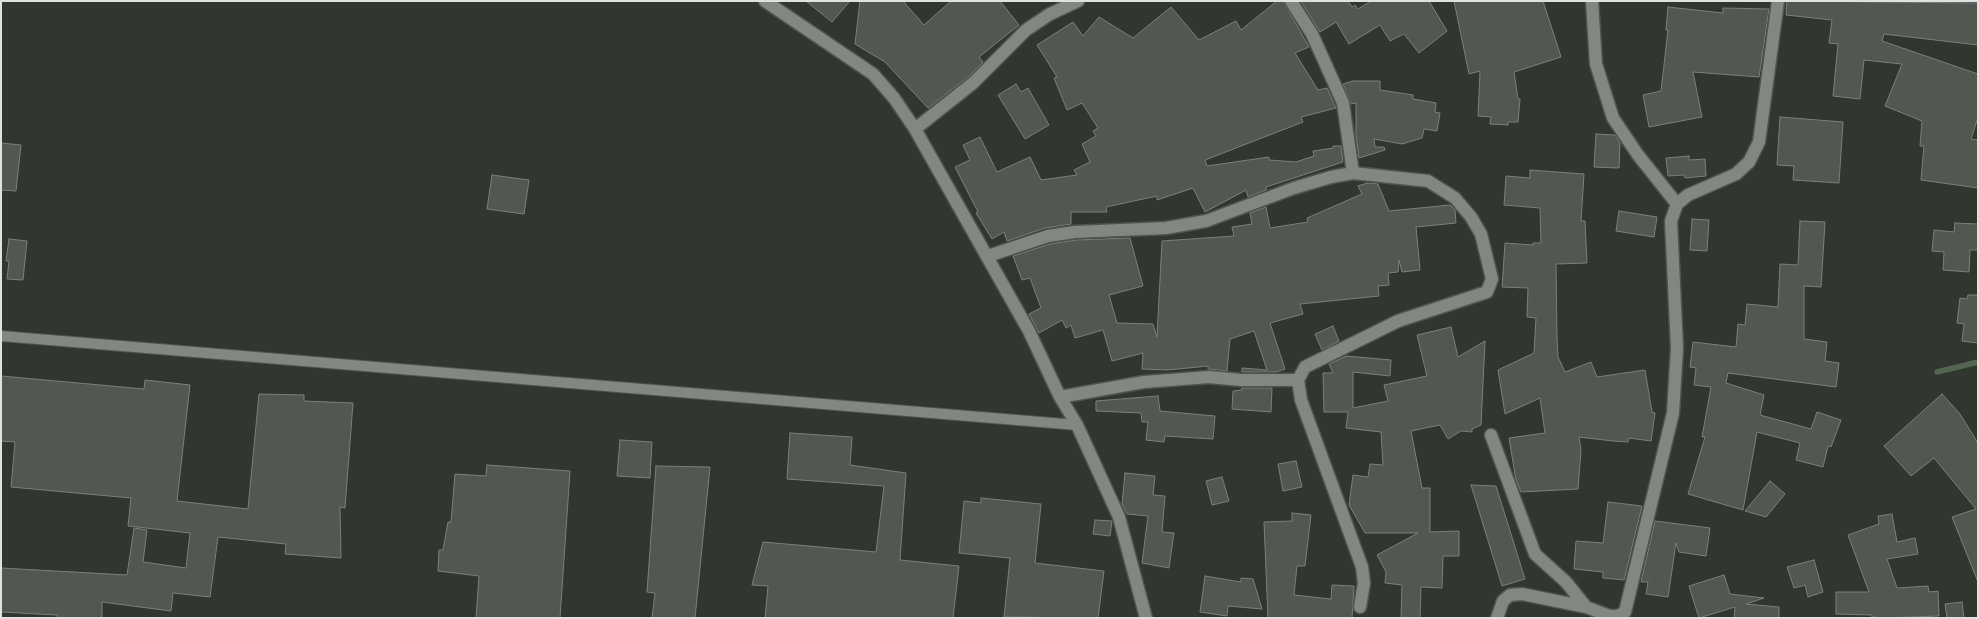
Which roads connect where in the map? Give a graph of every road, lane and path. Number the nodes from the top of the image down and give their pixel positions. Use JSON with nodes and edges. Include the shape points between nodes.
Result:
{"nodes":[{"id":1,"x":765,"y":1,"type":"edge"},
{"id":2,"x":1078,"y":1,"type":"edge"},
{"id":3,"x":1292,"y":1,"type":"edge"},
{"id":4,"x":1592,"y":1,"type":"edge"},
{"id":5,"x":1778,"y":1,"type":"edge"},
{"id":6,"x":915,"y":129,"type":"junction"},
{"id":7,"x":1353,"y":173,"type":"junction"},
{"id":8,"x":1677,"y":204,"type":"junction"},
{"id":9,"x":988,"y":256,"type":"junction"},
{"id":10,"x":1,"y":336,"type":"edge"},
{"id":11,"x":1298,"y":380,"type":"junction"},
{"id":12,"x":1060,"y":397,"type":"junction"},
{"id":13,"x":1077,"y":425,"type":"junction"},
{"id":14,"x":1491,"y":435,"type":"dead end"},
{"id":15,"x":1360,"y":607,"type":"dead end"},
{"id":16,"x":1586,"y":607,"type":"junction"},
{"id":17,"x":1146,"y":618,"type":"edge"},
{"id":18,"x":1497,"y":618,"type":"edge"}],
"edges":[{"from":1,"to":6,"type":"street","via":[[873,74]]},
{"from":2,"to":6,"type":"street","via":[[1026,30],[973,83]]},
{"from":3,"to":7,"type":"street","via":[[1312,34],[1343,103]]},
{"from":4,"to":8,"type":"street","via":[[1596,64],[1613,118]]},
{"from":5,"to":8,"type":"street","via":[[1759,142],[1749,162],[1736,174],[1688,195]]},
{"from":6,"to":9,"type":"street"},
{"from":7,"to":9,"type":"street","via":[[1294,188],[1206,221],[1166,228],[1048,236]]},
{"from":7,"to":11,"type":"street","via":[[1422,180],[1455,198],[1480,234],[1492,278],[1490,286],[1487,292],[1398,321],[1323,356],[1304,367]]},
{"from":8,"to":16,"type":"street","via":[[1671,221],[1677,348],[1673,413],[1629,603],[1618,616]]},
{"from":9,"to":12,"type":"street"},
{"from":10,"to":13,"type":"lane"},
{"from":11,"to":12,"type":"street","via":[[1209,377],[1144,382]]},
{"from":11,"to":15,"type":"street","via":[[1301,400],[1362,567],[1364,583]]},
{"from":12,"to":13,"type":"street"},
{"from":13,"to":17,"type":"street","via":[[1119,517]]},
{"from":14,"to":16,"type":"street","via":[[1535,554],[1572,588]]},
{"from":16,"to":18,"type":"street","via":[[1522,594],[1510,595],[1502,601]]}]}
